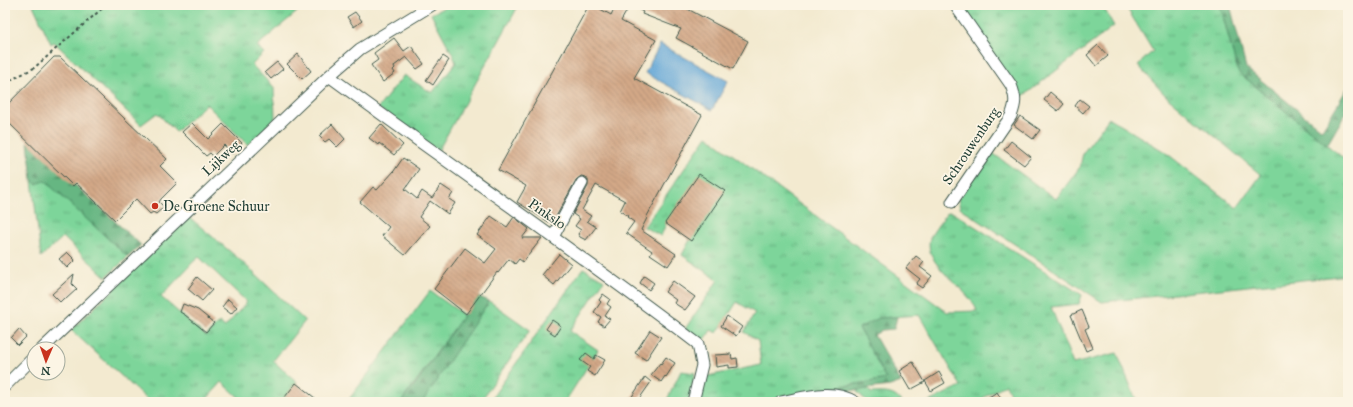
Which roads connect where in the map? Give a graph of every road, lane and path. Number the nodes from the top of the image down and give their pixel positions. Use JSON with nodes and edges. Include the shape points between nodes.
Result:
{"nodes":[{"id":1,"x":106,"y":5,"type":"edge"},
{"id":2,"x":432,"y":5,"type":"edge"},
{"id":3,"x":955,"y":5,"type":"edge"},
{"id":4,"x":329,"y":76,"type":"junction"},
{"id":5,"x":5,"y":83,"type":"edge"},
{"id":6,"x":1348,"y":131,"type":"edge"},
{"id":7,"x":1348,"y":145,"type":"edge"},
{"id":8,"x":582,"y":183,"type":"dead end"},
{"id":9,"x":952,"y":202,"type":"dead end"},
{"id":10,"x":553,"y":237,"type":"junction"},
{"id":11,"x":50,"y":341,"type":"edge"},
{"id":12,"x":26,"y":365,"type":"edge"},
{"id":13,"x":5,"y":386,"type":"edge"},
{"id":14,"x":693,"y":402,"type":"edge"},
{"id":15,"x":781,"y":402,"type":"edge"},
{"id":16,"x":855,"y":402,"type":"edge"}],
"edges":[{"from":1,"to":5,"type":"path","via":[[34,68]]},
{"from":2,"to":4,"type":"street","name":"Lijkweg","via":[[360,50]]},
{"from":3,"to":9,"type":"street","name":"Schrouwenburg","via":[[1011,85],[1016,105]]},
{"from":4,"to":10,"type":"street","name":"Pinkslo"},
{"from":4,"to":11,"type":"street","name":"Lijkweg"},
{"from":6,"to":7,"type":"path"},
{"from":8,"to":10,"type":"street"},
{"from":10,"to":14,"type":"street","name":"Pinkslo","via":[[698,344],[702,365]]},
{"from":12,"to":13,"type":"street"},
{"from":15,"to":16,"type":"street","via":[[834,394]]}]}
